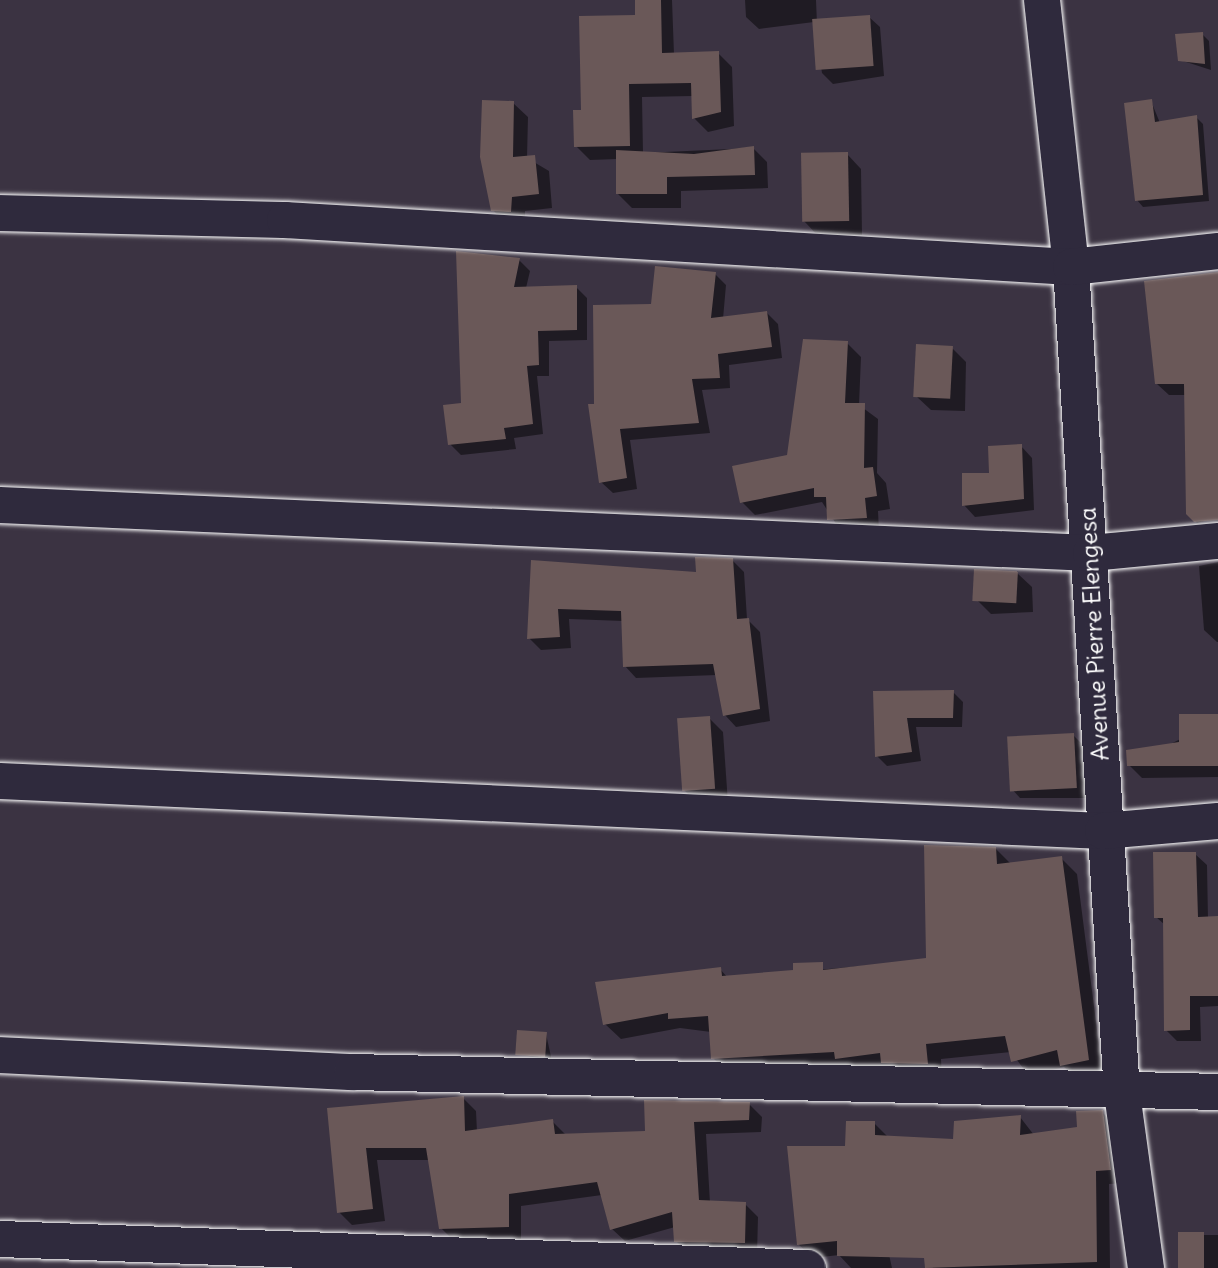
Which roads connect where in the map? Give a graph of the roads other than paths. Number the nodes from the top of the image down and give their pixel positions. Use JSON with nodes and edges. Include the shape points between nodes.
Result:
{"nodes":[{"id":1,"x":1042,"y":0,"type":"edge"},
{"id":2,"x":0,"y":213,"type":"edge"},
{"id":3,"x":1218,"y":251,"type":"edge"},
{"id":4,"x":1071,"y":267,"type":"junction"},
{"id":5,"x":0,"y":505,"type":"edge"},
{"id":6,"x":1218,"y":541,"type":"edge"},
{"id":7,"x":1091,"y":553,"type":"junction"},
{"id":8,"x":0,"y":781,"type":"edge"},
{"id":9,"x":1218,"y":821,"type":"edge"},
{"id":10,"x":1103,"y":831,"type":"junction"},
{"id":11,"x":0,"y":1055,"type":"edge"},
{"id":12,"x":1218,"y":1092,"type":"edge"},
{"id":13,"x":1122,"y":1093,"type":"junction"},
{"id":14,"x":0,"y":1239,"type":"edge"},
{"id":15,"x":242,"y":1256,"type":"edge"},
{"id":16,"x":807,"y":1268,"type":"edge"},
{"id":17,"x":1146,"y":1268,"type":"edge"}],
"edges":[{"from":1,"to":4,"type":"street","name":"Avenue Pierre Elengesa"},
{"from":2,"to":4,"type":"street","via":[[285,220]]},
{"from":3,"to":4,"type":"street"},
{"from":4,"to":7,"type":"street","name":"Avenue Pierre Elengesa"},
{"from":5,"to":7,"type":"street"},
{"from":6,"to":7,"type":"street"},
{"from":7,"to":10,"type":"street","name":"Avenue Pierre Elengesa"},
{"from":8,"to":10,"type":"street"},
{"from":9,"to":10,"type":"street"},
{"from":10,"to":13,"type":"street","name":"Avenue Pierre Elengesa"},
{"from":11,"to":13,"type":"street"},
{"from":12,"to":13,"type":"street"},
{"from":13,"to":17,"type":"street","name":"Avenue Pierre Elengesa"},
{"from":14,"to":15,"type":"street"},
{"from":15,"to":16,"type":"street"}]}
